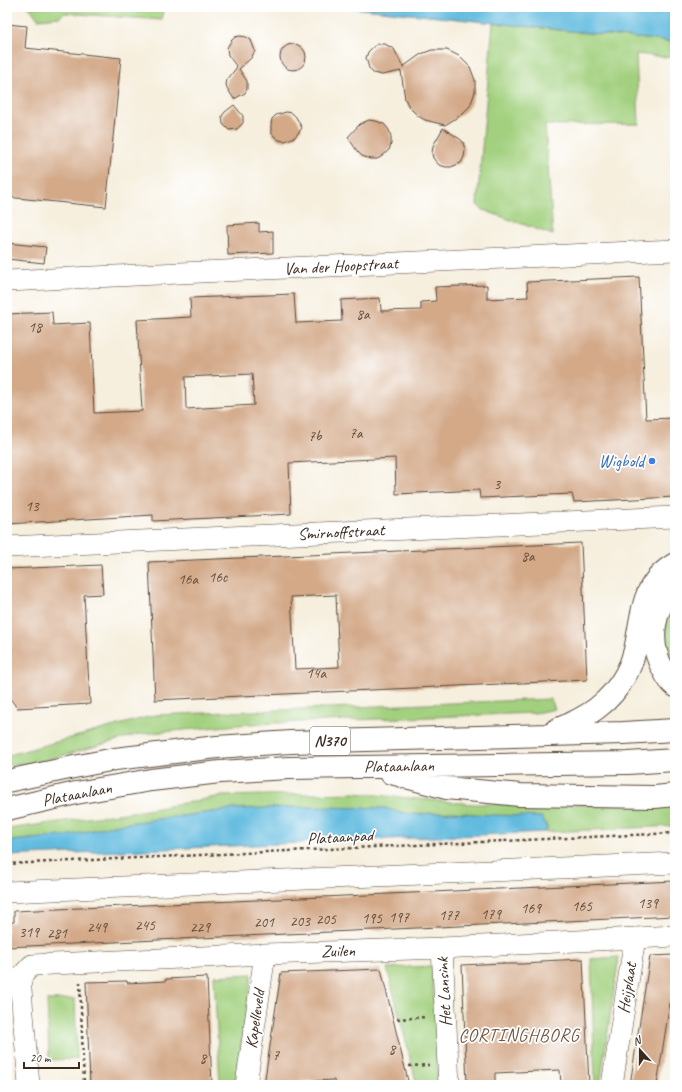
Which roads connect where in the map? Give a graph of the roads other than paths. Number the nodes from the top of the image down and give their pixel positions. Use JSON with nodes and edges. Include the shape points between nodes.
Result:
{"nodes":[{"id":1,"x":675,"y":250,"type":"edge"},
{"id":2,"x":7,"y":281,"type":"edge"},
{"id":3,"x":675,"y":517,"type":"edge"},
{"id":4,"x":7,"y":547,"type":"edge"},
{"id":5,"x":675,"y":564,"type":"edge"},
{"id":6,"x":675,"y":584,"type":"edge"},
{"id":7,"x":675,"y":686,"type":"edge"},
{"id":8,"x":675,"y":730,"type":"edge"},
{"id":9,"x":545,"y":735,"type":"junction"},
{"id":10,"x":675,"y":760,"type":"edge"},
{"id":11,"x":367,"y":766,"type":"junction"},
{"id":12,"x":7,"y":781,"type":"edge"},
{"id":13,"x":675,"y":795,"type":"edge"},
{"id":14,"x":7,"y":809,"type":"edge"},
{"id":15,"x":675,"y":863,"type":"edge"},
{"id":16,"x":7,"y":892,"type":"edge"},
{"id":17,"x":675,"y":936,"type":"edge"},
{"id":18,"x":635,"y":938,"type":"junction"},
{"id":19,"x":442,"y":948,"type":"junction"},
{"id":20,"x":265,"y":954,"type":"junction"},
{"id":21,"x":13,"y":978,"type":"edge"},
{"id":22,"x":29,"y":1085,"type":"edge"},
{"id":23,"x":246,"y":1085,"type":"edge"},
{"id":24,"x":449,"y":1085,"type":"edge"},
{"id":25,"x":612,"y":1085,"type":"edge"}],
"edges":[{"from":1,"to":2,"type":"street","name":"Van der Hoopstraat"},
{"from":3,"to":4,"type":"street","name":"Smirnoffstraat"},
{"from":5,"to":9,"type":"highway","number":"N370","via":[[652,585],[644,601],[635,648],[626,674],[607,701],[580,720]]},
{"from":6,"to":7,"type":"highway","via":[[658,612],[654,626],[654,641],[662,668]]},
{"from":8,"to":9,"type":"highway","name":"Plataanlaan","number":"N370"},
{"from":9,"to":12,"type":"highway","name":"Plataanlaan","number":"N370","via":[[291,742],[216,747],[115,759]]},
{"from":10,"to":11,"type":"highway","name":"Plataanlaan","number":"N370","via":[[628,763]]},
{"from":11,"to":13,"type":"highway","number":"N370","via":[[446,788],[520,795]]},
{"from":11,"to":14,"type":"highway","name":"Plataanlaan","number":"N370","via":[[289,768],[151,780],[76,793]]},
{"from":15,"to":16,"type":"street"},
{"from":17,"to":18,"type":"street","name":"Zuilen"},
{"from":18,"to":19,"type":"street","name":"Zuilen"},
{"from":18,"to":25,"type":"street","name":"Heijplaat"},
{"from":19,"to":20,"type":"street","name":"Zuilen"},
{"from":19,"to":24,"type":"street","name":"Het Lansink"},
{"from":20,"to":21,"type":"street","name":"Zuilen","via":[[32,966]]},
{"from":20,"to":23,"type":"street","name":"Kapelleveld"},
{"from":21,"to":22,"type":"street"}]}
